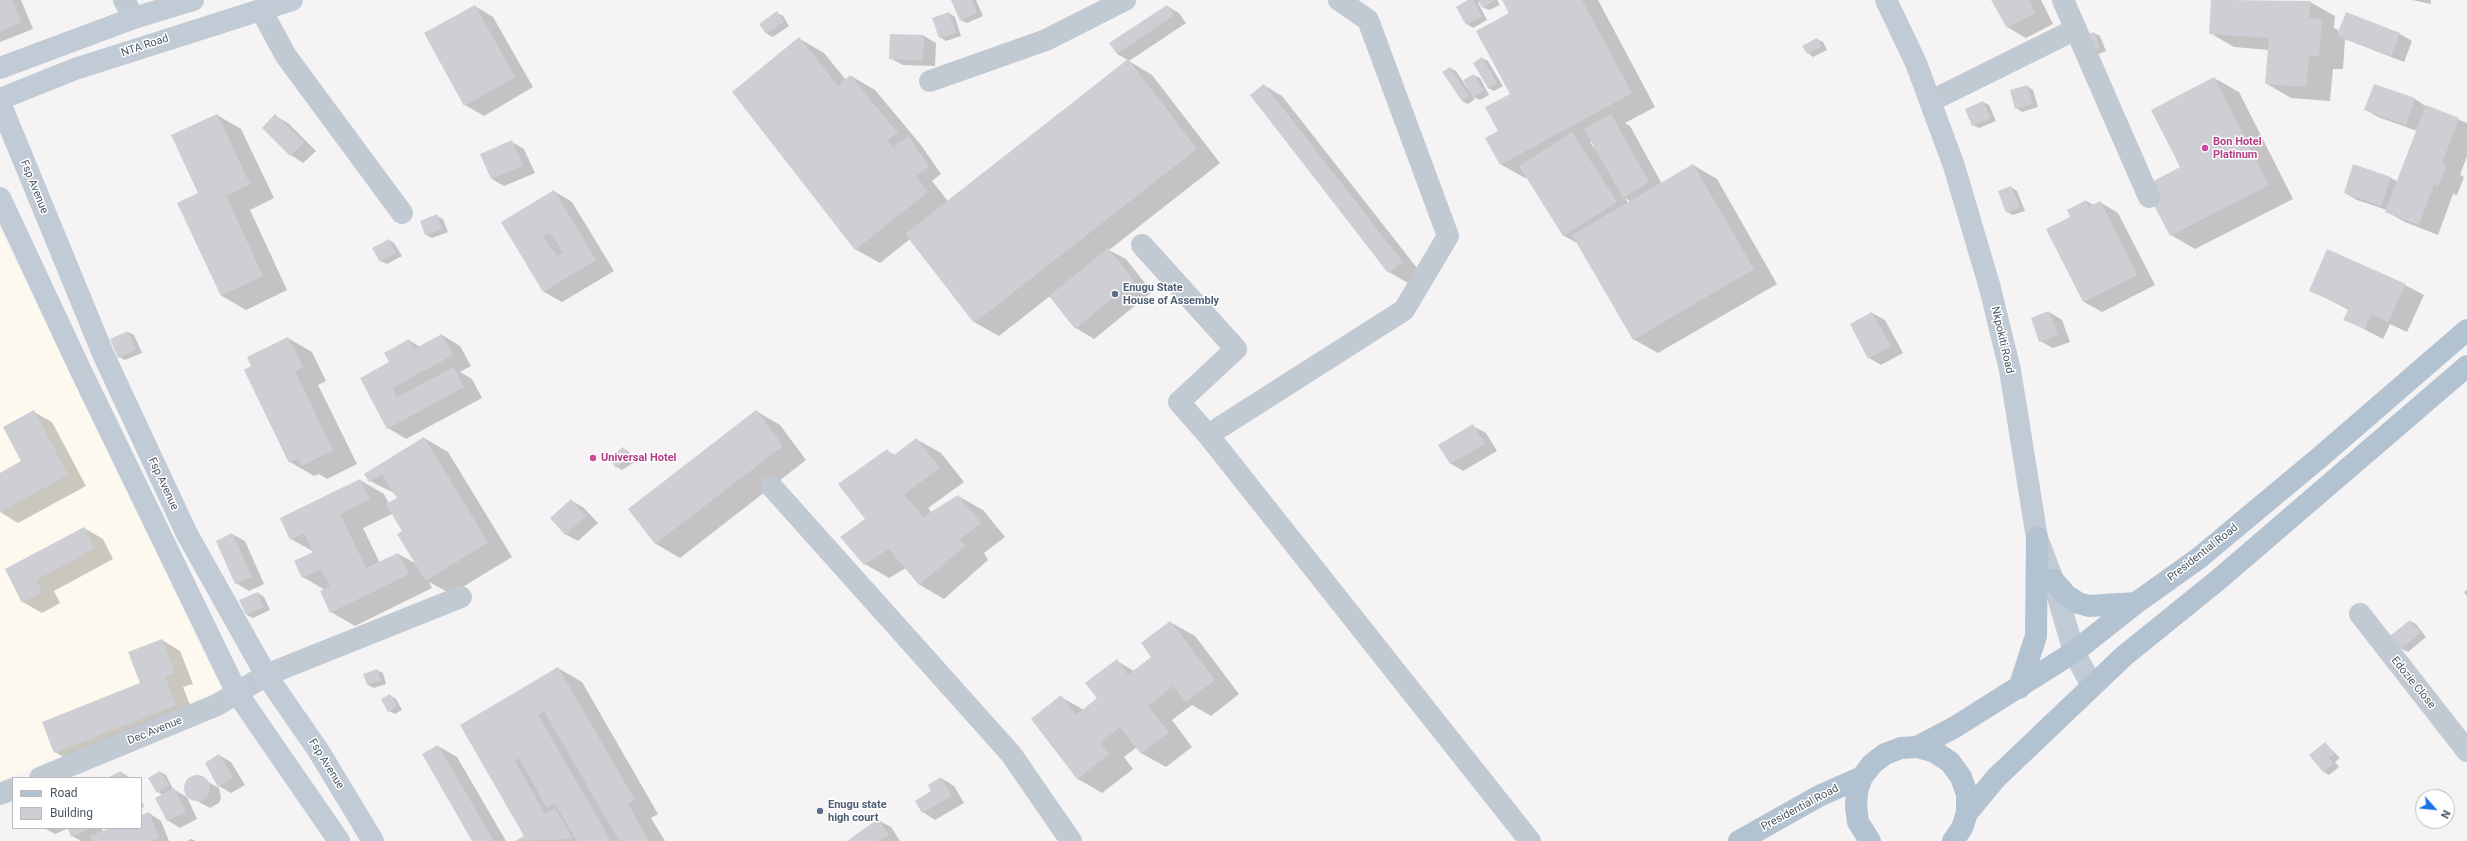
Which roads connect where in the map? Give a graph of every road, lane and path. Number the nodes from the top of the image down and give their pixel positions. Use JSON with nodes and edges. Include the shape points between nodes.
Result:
{"nodes":[{"id":1,"x":193,"y":0,"type":"edge"},
{"id":2,"x":292,"y":0,"type":"edge"},
{"id":3,"x":1125,"y":0,"type":"edge"},
{"id":4,"x":1339,"y":0,"type":"edge"},
{"id":5,"x":1886,"y":0,"type":"edge"},
{"id":6,"x":2063,"y":0,"type":"edge"},
{"id":7,"x":129,"y":9,"type":"edge"},
{"id":8,"x":261,"y":10,"type":"junction"},
{"id":9,"x":2076,"y":29,"type":"junction"},
{"id":10,"x":0,"y":68,"type":"edge"},
{"id":11,"x":930,"y":82,"type":"dead end"},
{"id":12,"x":0,"y":99,"type":"edge"},
{"id":13,"x":1931,"y":101,"type":"junction"},
{"id":14,"x":0,"y":103,"type":"edge"},
{"id":15,"x":2149,"y":197,"type":"dead end"},
{"id":16,"x":0,"y":198,"type":"edge"},
{"id":17,"x":402,"y":213,"type":"dead end"},
{"id":18,"x":1142,"y":245,"type":"dead end"},
{"id":19,"x":2467,"y":330,"type":"edge"},
{"id":20,"x":2467,"y":366,"type":"edge"},
{"id":21,"x":1208,"y":435,"type":"junction"},
{"id":22,"x":772,"y":488,"type":"dead end"},
{"id":23,"x":2037,"y":538,"type":"junction"},
{"id":24,"x":2053,"y":580,"type":"junction"},
{"id":25,"x":461,"y":597,"type":"dead end"},
{"id":26,"x":2136,"y":603,"type":"junction"},
{"id":27,"x":2360,"y":614,"type":"dead end"},
{"id":28,"x":2074,"y":652,"type":"junction"},
{"id":29,"x":266,"y":675,"type":"junction"},
{"id":30,"x":2092,"y":686,"type":"junction"},
{"id":31,"x":2020,"y":688,"type":"junction"},
{"id":32,"x":237,"y":693,"type":"junction"},
{"id":33,"x":1917,"y":747,"type":"junction"},
{"id":34,"x":2467,"y":751,"type":"edge"},
{"id":35,"x":42,"y":777,"type":"edge"},
{"id":36,"x":1862,"y":777,"type":"junction"},
{"id":37,"x":12,"y":789,"type":"edge"},
{"id":38,"x":343,"y":791,"type":"junction"},
{"id":39,"x":0,"y":794,"type":"edge"},
{"id":40,"x":313,"y":802,"type":"junction"},
{"id":41,"x":1963,"y":831,"type":"edge"},
{"id":42,"x":340,"y":841,"type":"edge"},
{"id":43,"x":373,"y":841,"type":"edge"},
{"id":44,"x":1071,"y":841,"type":"edge"},
{"id":45,"x":1530,"y":841,"type":"edge"},
{"id":46,"x":1739,"y":841,"type":"edge"},
{"id":47,"x":1870,"y":841,"type":"edge"}],
"edges":[{"from":1,"to":7,"type":"main road"},
{"from":2,"to":8,"type":"main road","name":"NTA Road"},
{"from":3,"to":11,"type":"street","via":[[1046,40]]},
{"from":4,"to":21,"type":"street","via":[[1368,20],[1448,236],[1404,310]]},
{"from":5,"to":13,"type":"main road","name":"Nkpokiti Road"},
{"from":6,"to":9,"type":"street"},
{"from":7,"to":10,"type":"main road"},
{"from":8,"to":12,"type":"main road","name":"NTA Road","via":[[89,64]]},
{"from":8,"to":17,"type":"street","via":[[286,56]]},
{"from":9,"to":13,"type":"street"},
{"from":9,"to":15,"type":"street"},
{"from":13,"to":23,"type":"main road","name":"Nkpokiti Road","via":[[1954,166],[2010,370]]},
{"from":14,"to":29,"type":"main road","name":"Fsp Avenue","via":[[104,356],[187,534]]},
{"from":16,"to":32,"type":"main road"},
{"from":18,"to":21,"type":"street","via":[[1236,349],[1179,402]]},
{"from":19,"to":26,"type":"main road","name":"Presidential Road","via":[[2217,543]]},
{"from":20,"to":30,"type":"main road","via":[[2230,570],[2124,656]]},
{"from":21,"to":45,"type":"street"},
{"from":22,"to":44,"type":"street","via":[[1011,754]]},
{"from":23,"to":24,"type":"main road","name":"Nkpokiti Road"},
{"from":23,"to":31,"type":"main road","via":[[2036,636]]},
{"from":24,"to":26,"type":"main road","via":[[2066,595],[2078,603],[2089,606]]},
{"from":24,"to":28,"type":"main road","name":"Nkpokiti Road"},
{"from":25,"to":29,"type":"street","name":"Dec Avenue"},
{"from":26,"to":28,"type":"main road","name":"Presidential Road"},
{"from":27,"to":34,"type":"street","name":"Edozie Close"},
{"from":28,"to":30,"type":"main road","name":"Nkpokiti Road"},
{"from":28,"to":31,"type":"main road","name":"Presidential Road"},
{"from":29,"to":32,"type":"street","name":"Dec Avenue"},
{"from":29,"to":38,"type":"main road","name":"Fsp Avenue"},
{"from":30,"to":41,"type":"main road","via":[[1996,778]]},
{"from":31,"to":33,"type":"main road","name":"Presidential Road"},
{"from":32,"to":35,"type":"street","name":"Dec Avenue","via":[[209,708]]},
{"from":32,"to":40,"type":"main road"},
{"from":33,"to":36,"type":"main road","via":[[1901,748],[1885,754],[1872,764]]},
{"from":33,"to":41,"type":"main road","via":[[1935,752],[1950,762],[1961,777],[1967,794]]},
{"from":36,"to":46,"type":"main road","name":"Presidential Road","via":[[1819,796]]},
{"from":36,"to":47,"type":"main road","via":[[1857,791],[1856,807],[1858,822]]},
{"from":37,"to":39,"type":"street"},
{"from":38,"to":40,"type":"main road"},
{"from":38,"to":43,"type":"main road","name":"Fsp Avenue"},
{"from":40,"to":42,"type":"main road"}]}
